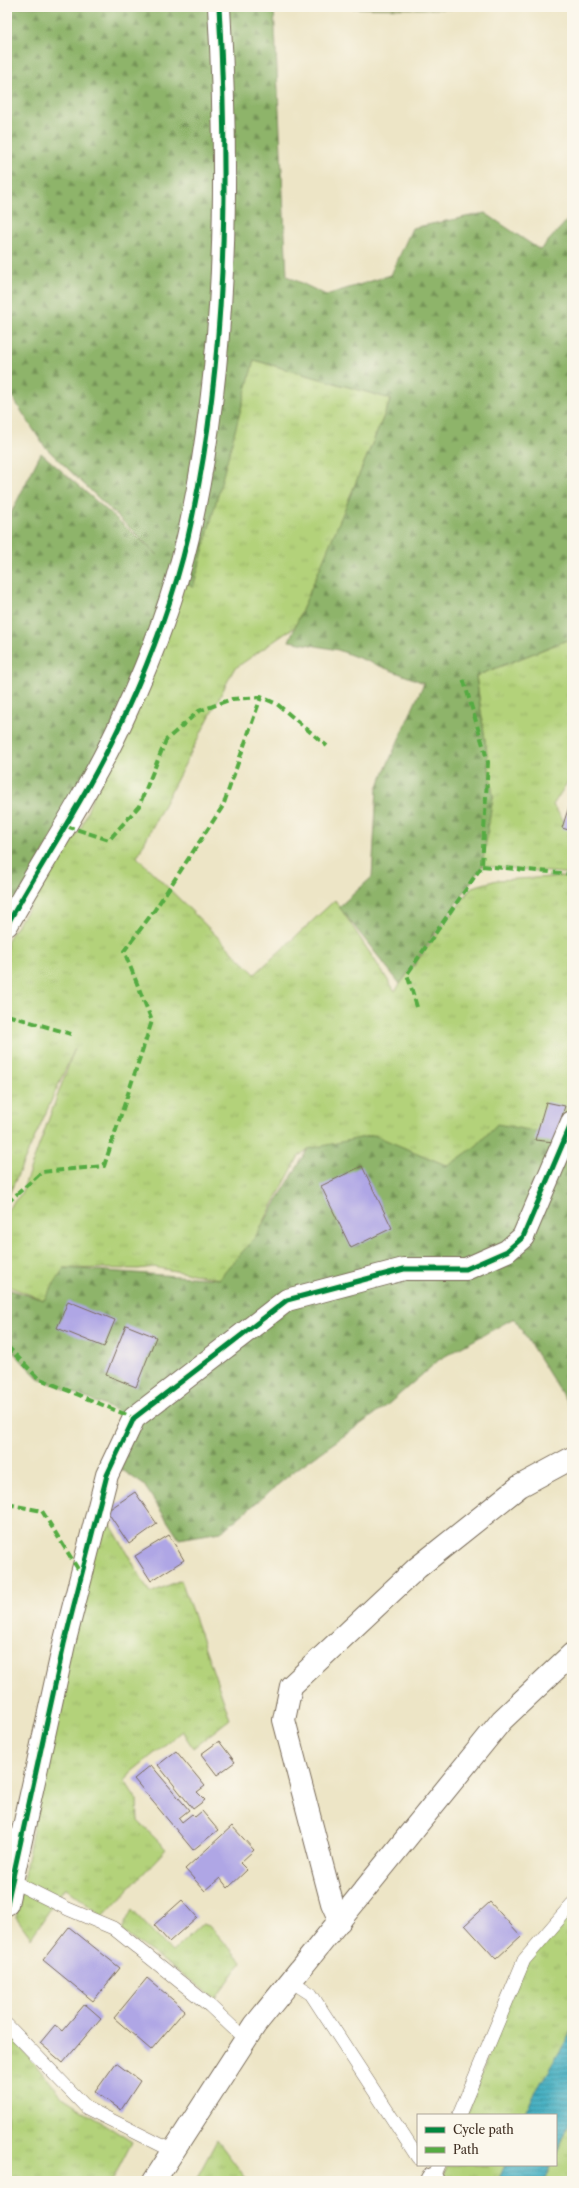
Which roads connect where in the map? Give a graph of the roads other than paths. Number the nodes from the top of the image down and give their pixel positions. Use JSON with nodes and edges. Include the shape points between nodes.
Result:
{"nodes":[{"id":1,"x":219,"y":7,"type":"edge"},
{"id":2,"x":7,"y":925,"type":"edge"},
{"id":3,"x":572,"y":1122,"type":"edge"},
{"id":4,"x":572,"y":1458,"type":"edge"},
{"id":5,"x":572,"y":1654,"type":"edge"},
{"id":6,"x":12,"y":1881,"type":"junction"},
{"id":7,"x":7,"y":1904,"type":"edge"},
{"id":8,"x":572,"y":1904,"type":"edge"},
{"id":9,"x":340,"y":1921,"type":"junction"},
{"id":10,"x":291,"y":1981,"type":"junction"},
{"id":11,"x":7,"y":2025,"type":"edge"},
{"id":12,"x":246,"y":2040,"type":"junction"},
{"id":13,"x":458,"y":2114,"type":"edge"},
{"id":14,"x":173,"y":2151,"type":"junction"},
{"id":15,"x":417,"y":2156,"type":"edge"},
{"id":16,"x":154,"y":2181,"type":"edge"}],
"edges":[{"from":1,"to":2,"type":"street","via":[[224,82],[218,357],[204,458],[188,538],[166,612],[125,715],[76,809]]},
{"from":3,"to":6,"type":"street","via":[[523,1237],[506,1251],[466,1269],[404,1269],[287,1300],[134,1418],[107,1475],[64,1644]]},
{"from":4,"to":9,"type":"street","via":[[520,1486],[417,1568],[291,1686],[284,1720],[331,1897]]},
{"from":5,"to":9,"type":"street","via":[[502,1720]]},
{"from":6,"to":7,"type":"street"},
{"from":6,"to":12,"type":"lane","via":[[113,1928],[210,2006]]},
{"from":8,"to":13,"type":"lane","via":[[524,1960]]},
{"from":9,"to":10,"type":"street"},
{"from":10,"to":12,"type":"street"},
{"from":10,"to":15,"type":"lane","via":[[311,1994]]},
{"from":11,"to":14,"type":"lane","via":[[87,2108]]},
{"from":12,"to":14,"type":"street"},
{"from":14,"to":16,"type":"street"}]}
